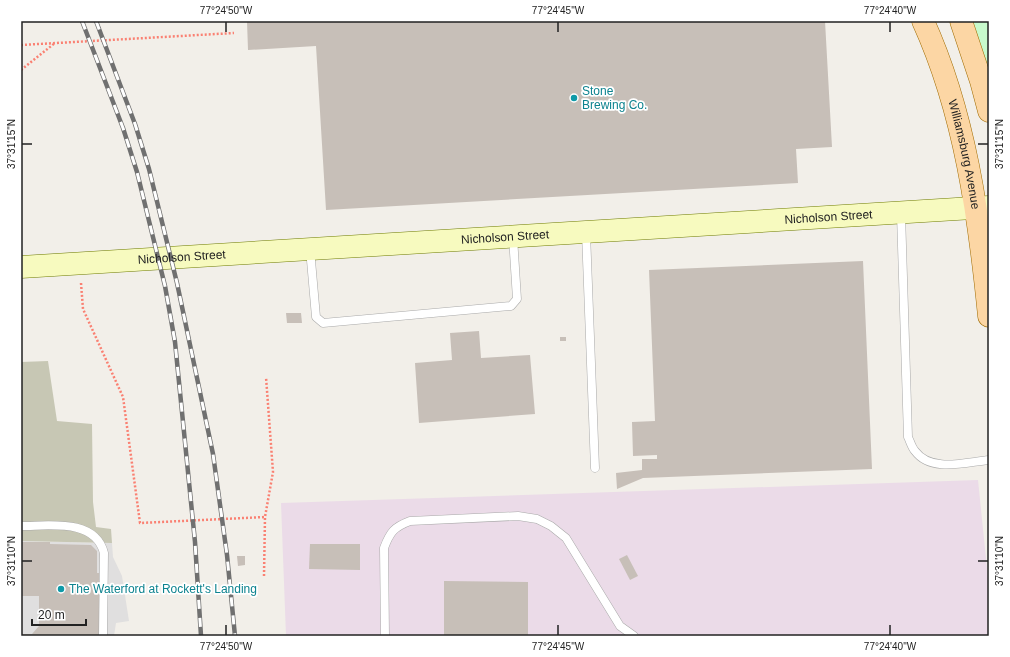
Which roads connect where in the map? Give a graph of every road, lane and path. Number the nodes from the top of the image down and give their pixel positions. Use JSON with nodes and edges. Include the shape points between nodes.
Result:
{"nodes":[{"id":1,"x":923,"y":21,"type":"edge"},
{"id":2,"x":961,"y":21,"type":"edge"},
{"id":3,"x":234,"y":33,"type":"dead end"},
{"id":4,"x":55,"y":43,"type":"junction"},
{"id":5,"x":21,"y":44,"type":"edge"},
{"id":6,"x":21,"y":70,"type":"edge"},
{"id":7,"x":989,"y":111,"type":"edge"},
{"id":8,"x":983,"y":208,"type":"edge"},
{"id":9,"x":901,"y":213,"type":"junction"},
{"id":10,"x":586,"y":232,"type":"junction"},
{"id":11,"x":512,"y":236,"type":"junction"},
{"id":12,"x":310,"y":248,"type":"junction"},
{"id":13,"x":79,"y":263,"type":"junction"},
{"id":14,"x":21,"y":267,"type":"edge"},
{"id":15,"x":989,"y":316,"type":"edge"},
{"id":16,"x":266,"y":377,"type":"dead end"},
{"id":17,"x":989,"y":460,"type":"edge"},
{"id":18,"x":595,"y":468,"type":"dead end"},
{"id":19,"x":265,"y":517,"type":"junction"},
{"id":20,"x":21,"y":526,"type":"edge"},
{"id":21,"x":264,"y":576,"type":"dead end"},
{"id":22,"x":103,"y":636,"type":"edge"},
{"id":23,"x":385,"y":636,"type":"edge"},
{"id":24,"x":634,"y":636,"type":"edge"}],
"edges":[{"from":1,"to":8,"type":"main road","name":"Williamsburg Avenue","via":[[949,91]]},
{"from":2,"to":7,"type":"main road"},
{"from":3,"to":4,"type":"path"},
{"from":4,"to":5,"type":"path"},
{"from":4,"to":6,"type":"path"},
{"from":8,"to":9,"type":"main road","name":"Nicholson Street"},
{"from":8,"to":15,"type":"main road","name":"Williamsburg Avenue"},
{"from":9,"to":10,"type":"main road","name":"Nicholson Street"},
{"from":9,"to":17,"type":"lane","via":[[908,437],[914,451],[926,461],[937,465]]},
{"from":10,"to":11,"type":"main road","name":"Nicholson Street"},
{"from":10,"to":18,"type":"lane"},
{"from":11,"to":12,"type":"main road","name":"Nicholson Street"},
{"from":11,"to":12,"type":"lane","via":[[518,299],[511,306],[323,323],[316,317]]},
{"from":12,"to":13,"type":"main road","name":"Nicholson Street"},
{"from":13,"to":14,"type":"main road","name":"Nicholson Street"},
{"from":13,"to":19,"type":"path","via":[[83,309],[123,397],[140,523]]},
{"from":16,"to":19,"type":"path","via":[[273,472]]},
{"from":19,"to":21,"type":"path"},
{"from":20,"to":22,"type":"lane","via":[[82,528],[99,540],[104,553]]},
{"from":23,"to":24,"type":"lane","via":[[384,548],[388,536],[398,526],[410,521],[518,516],[537,519],[566,538],[620,626]]}]}
